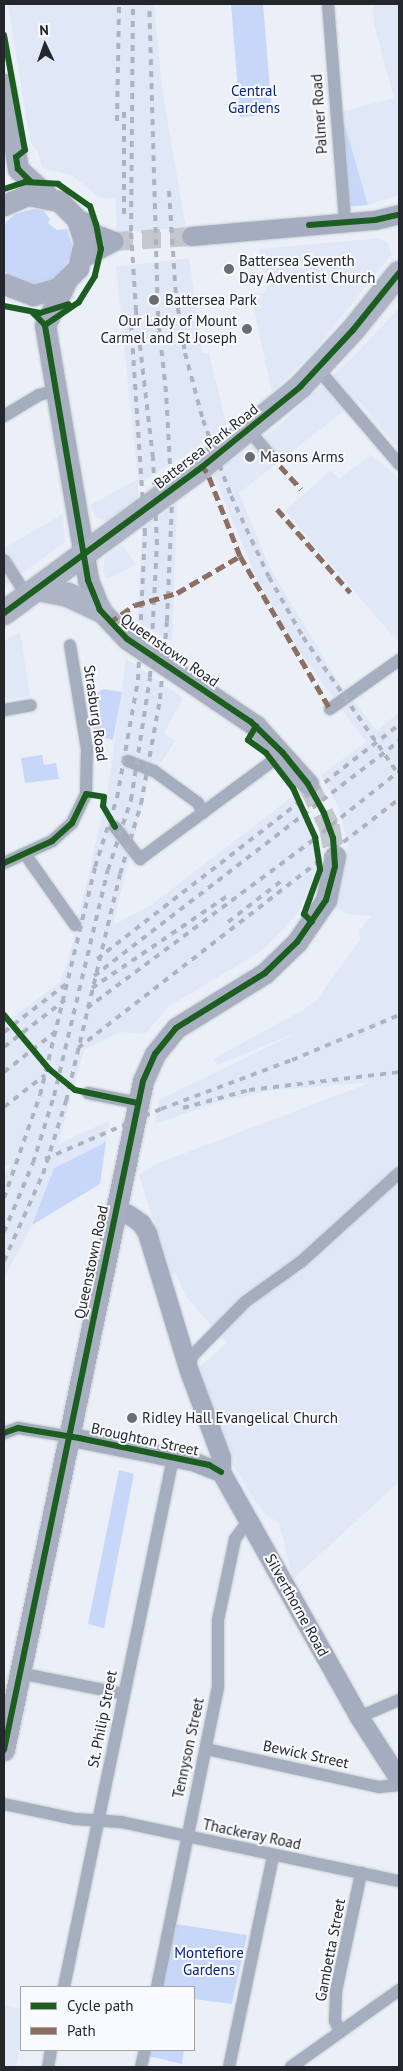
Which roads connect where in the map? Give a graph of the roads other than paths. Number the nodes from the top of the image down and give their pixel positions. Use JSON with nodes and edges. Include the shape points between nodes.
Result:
{"nodes":[{"id":1,"x":328,"y":4,"type":"edge"},
{"id":2,"x":4,"y":84,"type":"edge"},
{"id":3,"x":18,"y":169,"type":"junction"},
{"id":4,"x":48,"y":196,"type":"junction"},
{"id":5,"x":4,"y":197,"type":"edge"},
{"id":6,"x":4,"y":204,"type":"edge"},
{"id":7,"x":399,"y":214,"type":"edge"},
{"id":8,"x":77,"y":219,"type":"junction"},
{"id":9,"x":375,"y":220,"type":"junction"},
{"id":10,"x":345,"y":222,"type":"junction"},
{"id":11,"x":399,"y":226,"type":"edge"},
{"id":12,"x":191,"y":236,"type":"tunnel mouth"},
{"id":13,"x":82,"y":258,"type":"junction"},
{"id":14,"x":399,"y":273,"type":"edge"},
{"id":15,"x":65,"y":284,"type":"junction"},
{"id":16,"x":11,"y":289,"type":"edge"},
{"id":17,"x":45,"y":325,"type":"junction"},
{"id":18,"x":318,"y":370,"type":"junction"},
{"id":19,"x":58,"y":390,"type":"junction"},
{"id":20,"x":4,"y":416,"type":"edge"},
{"id":21,"x":248,"y":429,"type":"junction"},
{"id":22,"x":270,"y":456,"type":"dead end"},
{"id":23,"x":399,"y":464,"type":"edge"},
{"id":24,"x":85,"y":551,"type":"junction"},
{"id":25,"x":4,"y":560,"type":"edge"},
{"id":26,"x":32,"y":592,"type":"junction"},
{"id":27,"x":100,"y":610,"type":"junction"},
{"id":28,"x":4,"y":613,"type":"edge"},
{"id":29,"x":70,"y":645,"type":"dead end"},
{"id":30,"x":399,"y":660,"type":"edge"},
{"id":31,"x":31,"y":704,"type":"dead end"},
{"id":32,"x":330,"y":709,"type":"dead end"},
{"id":33,"x":4,"y":710,"type":"edge"},
{"id":34,"x":283,"y":753,"type":"junction"},
{"id":35,"x":128,"y":762,"type":"dead end"},
{"id":36,"x":308,"y":784,"type":"tunnel mouth"},
{"id":37,"x":203,"y":813,"type":"junction"},
{"id":38,"x":115,"y":827,"type":"dead end"},
{"id":39,"x":25,"y":854,"type":"junction"},
{"id":40,"x":335,"y":856,"type":"tunnel mouth"},
{"id":41,"x":4,"y":863,"type":"edge"},
{"id":42,"x":75,"y":924,"type":"dead end"},
{"id":43,"x":88,"y":1093,"type":"dead end"},
{"id":44,"x":138,"y":1103,"type":"junction"},
{"id":45,"x":399,"y":1173,"type":"edge"},
{"id":46,"x":114,"y":1212,"type":"junction"},
{"id":47,"x":188,"y":1366,"type":"junction"},
{"id":48,"x":208,"y":1426,"type":"junction"},
{"id":49,"x":4,"y":1433,"type":"edge"},
{"id":50,"x":67,"y":1436,"type":"junction"},
{"id":51,"x":173,"y":1458,"type":"junction"},
{"id":52,"x":192,"y":1461,"type":"junction"},
{"id":53,"x":221,"y":1472,"type":"junction"},
{"id":54,"x":249,"y":1520,"type":"junction"},
{"id":55,"x":19,"y":1673,"type":"junction"},
{"id":56,"x":124,"y":1694,"type":"junction"},
{"id":57,"x":399,"y":1700,"type":"edge"},
{"id":58,"x":359,"y":1717,"type":"junction"},
{"id":59,"x":206,"y":1749,"type":"junction"},
{"id":60,"x":4,"y":1750,"type":"edge"},
{"id":61,"x":399,"y":1778,"type":"edge"},
{"id":62,"x":399,"y":1785,"type":"edge"},
{"id":63,"x":4,"y":1804,"type":"edge"},
{"id":64,"x":99,"y":1820,"type":"junction"},
{"id":65,"x":186,"y":1836,"type":"junction"},
{"id":66,"x":273,"y":1856,"type":"junction"},
{"id":67,"x":361,"y":1872,"type":"junction"},
{"id":68,"x":399,"y":1881,"type":"edge"},
{"id":69,"x":64,"y":1986,"type":"edge"},
{"id":70,"x":157,"y":1986,"type":"edge"},
{"id":71,"x":399,"y":1990,"type":"edge"},
{"id":72,"x":340,"y":2032,"type":"junction"},
{"id":73,"x":51,"y":2051,"type":"edge"},
{"id":74,"x":145,"y":2051,"type":"edge"},
{"id":75,"x":48,"y":2067,"type":"edge"},
{"id":76,"x":141,"y":2067,"type":"edge"},
{"id":77,"x":230,"y":2067,"type":"edge"},
{"id":78,"x":291,"y":2067,"type":"edge"}],
"edges":[{"from":1,"to":10,"type":"street","name":"Palmer Road"},
{"from":2,"to":3,"type":"main road"},
{"from":3,"to":4,"type":"main road"},
{"from":3,"to":5,"type":"main road"},
{"from":4,"to":6,"type":"main road","via":[[28,195]]},
{"from":4,"to":8,"type":"main road","via":[[64,204]]},
{"from":7,"to":9,"type":"main road"},
{"from":8,"to":13,"type":"main road","via":[[84,242]]},
{"from":8,"to":13,"type":"main road","via":[[85,222],[93,233],[114,240]]},
{"from":9,"to":10,"type":"main road"},
{"from":9,"to":11,"type":"main road"},
{"from":10,"to":12,"type":"main road"},
{"from":13,"to":15,"type":"main road"},
{"from":14,"to":18,"type":"highway","name":"Battersea Park Road"},
{"from":15,"to":16,"type":"main road","via":[[50,292]]},
{"from":15,"to":17,"type":"main road"},
{"from":16,"to":17,"type":"main road","name":"Queenstown Road"},
{"from":17,"to":19,"type":"main road","name":"Queenstown Road"},
{"from":18,"to":21,"type":"highway","name":"Battersea Park Road"},
{"from":18,"to":23,"type":"street"},
{"from":19,"to":20,"type":"street","via":[[40,395]]},
{"from":19,"to":24,"type":"main road","name":"Queenstown Road"},
{"from":21,"to":22,"type":"street"},
{"from":21,"to":24,"type":"highway","name":"Battersea Park Road","via":[[135,517]]},
{"from":24,"to":26,"type":"highway","name":"Battersea Park Road"},
{"from":24,"to":27,"type":"main road","name":"Queenstown Road","via":[[88,580]]},
{"from":25,"to":26,"type":"street"},
{"from":26,"to":27,"type":"highway","via":[[68,595]]},
{"from":26,"to":28,"type":"highway","name":"Battersea Park Road"},
{"from":27,"to":34,"type":"main road","name":"Queenstown Road","via":[[127,639],[252,723]]},
{"from":29,"to":39,"type":"street","name":"Strasburg Road","via":[[87,749],[86,794],[72,823],[52,841]]},
{"from":30,"to":32,"type":"street"},
{"from":31,"to":33,"type":"street"},
{"from":34,"to":36,"type":"main road","name":"Queenstown Road"},
{"from":34,"to":37,"type":"street"},
{"from":35,"to":37,"type":"street","via":[[154,772],[198,802]]},
{"from":37,"to":38,"type":"street","via":[[140,859]]},
{"from":39,"to":41,"type":"street","name":"Strasburg Road"},
{"from":39,"to":42,"type":"street"},
{"from":40,"to":44,"type":"main road","name":"Queenstown Road","via":[[326,900],[297,942],[265,973],[176,1028],[155,1054]]},
{"from":43,"to":44,"type":"street"},
{"from":44,"to":46,"type":"main road","name":"Queenstown Road"},
{"from":45,"to":47,"type":"street","via":[[302,1260],[245,1302],[194,1355]]},
{"from":46,"to":47,"type":"main road","name":"Silverthorne Road","via":[[128,1214],[141,1223],[147,1233]]},
{"from":46,"to":50,"type":"main road","name":"Queenstown Road"},
{"from":47,"to":48,"type":"main road","name":"Silverthorne Road"},
{"from":48,"to":52,"type":"main road","via":[[206,1444]]},
{"from":48,"to":53,"type":"main road","name":"Silverthorne Road","via":[[221,1457]]},
{"from":49,"to":50,"type":"street","name":"Broughton Street","via":[[18,1428]]},
{"from":50,"to":51,"type":"main road","name":"Broughton Street"},
{"from":50,"to":55,"type":"main road","name":"Queenstown Road"},
{"from":51,"to":52,"type":"main road","name":"Broughton Street"},
{"from":51,"to":56,"type":"street","name":"St. Philip Street"},
{"from":52,"to":53,"type":"main road","name":"Broughton Street"},
{"from":53,"to":54,"type":"main road","name":"Silverthorne Road"},
{"from":54,"to":58,"type":"main road","name":"Silverthorne Road"},
{"from":54,"to":59,"type":"street","name":"Tennyson Street","via":[[235,1539],[218,1620],[218,1686]]},
{"from":55,"to":56,"type":"street"},
{"from":55,"to":60,"type":"main road","name":"Queenstown Road"},
{"from":56,"to":64,"type":"street","name":"St. Philip Street"},
{"from":57,"to":58,"type":"street"},
{"from":58,"to":61,"type":"main road","name":"Silverthorne Road"},
{"from":59,"to":62,"type":"street","name":"Bewick Street","via":[[379,1787]]},
{"from":59,"to":65,"type":"street","name":"Tennyson Street"},
{"from":63,"to":64,"type":"street","name":"Thackeray Road","via":[[75,1820]]},
{"from":64,"to":65,"type":"street","name":"Thackeray Road"},
{"from":64,"to":69,"type":"street","name":"St. Philip Street"},
{"from":65,"to":66,"type":"street","name":"Thackeray Road"},
{"from":65,"to":70,"type":"street","name":"Tennyson Street"},
{"from":66,"to":67,"type":"street","name":"Thackeray Road"},
{"from":66,"to":77,"type":"street"},
{"from":67,"to":68,"type":"street","name":"Thackeray Road"},
{"from":67,"to":72,"type":"street","name":"Gambetta Street","via":[[336,1991],[335,2021]]},
{"from":71,"to":72,"type":"street"},
{"from":72,"to":78,"type":"street"},
{"from":73,"to":75,"type":"street"},
{"from":74,"to":76,"type":"street"}]}
